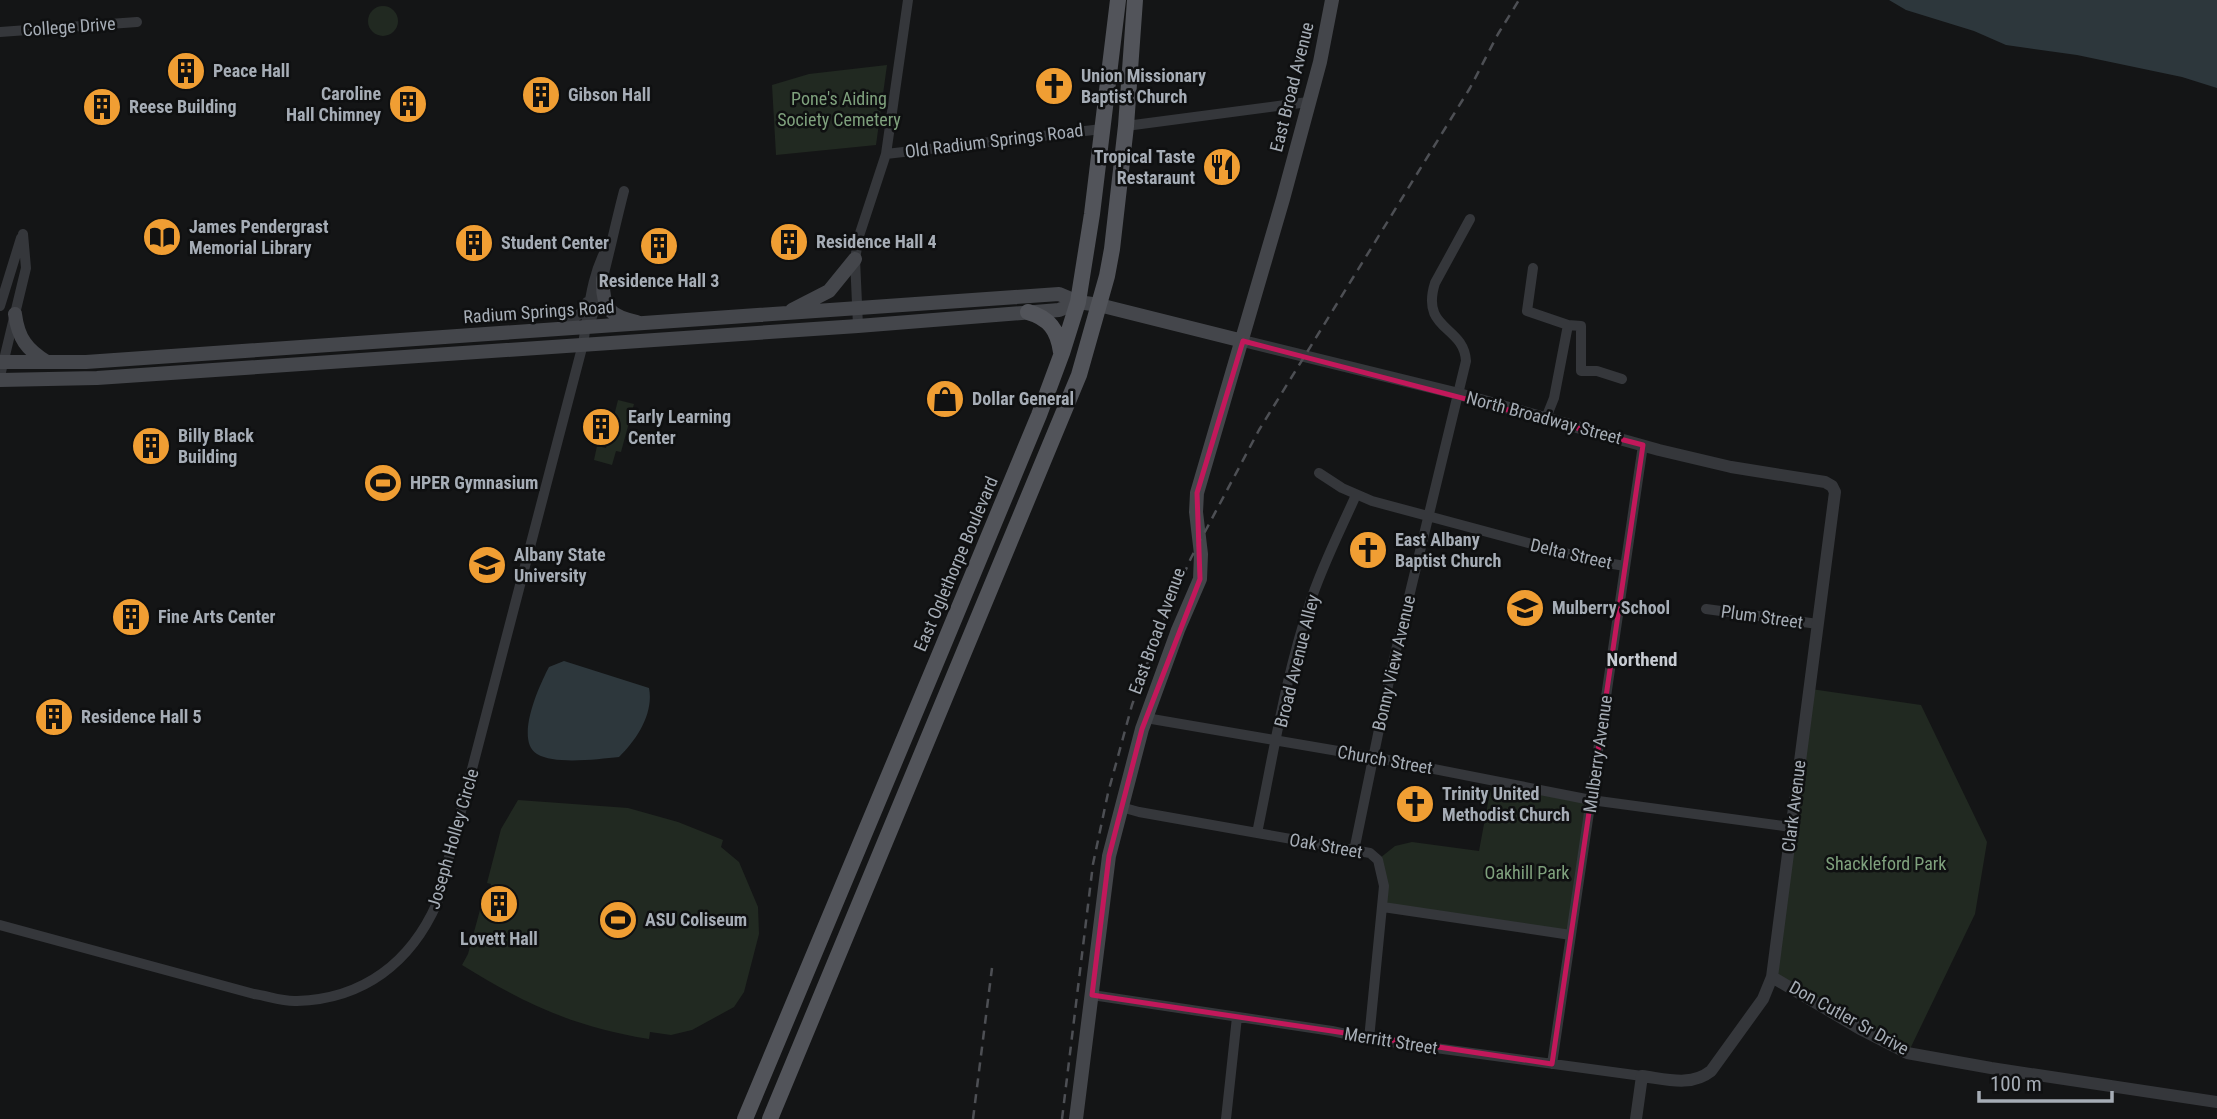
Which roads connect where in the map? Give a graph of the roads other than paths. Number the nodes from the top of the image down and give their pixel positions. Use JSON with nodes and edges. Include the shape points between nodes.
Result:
{"nodes":[{"id":1,"x":908,"y":0,"type":"edge"},
{"id":2,"x":1135,"y":0,"type":"edge"},
{"id":3,"x":1332,"y":0,"type":"edge"},
{"id":4,"x":1117,"y":6,"type":"edge"},
{"id":5,"x":138,"y":22,"type":"dead end"},
{"id":6,"x":0,"y":32,"type":"edge"},
{"id":7,"x":1308,"y":102,"type":"junction"},
{"id":8,"x":1126,"y":126,"type":"junction"},
{"id":9,"x":1102,"y":129,"type":"junction"},
{"id":10,"x":886,"y":154,"type":"junction"},
{"id":11,"x":624,"y":191,"type":"dead end"},
{"id":12,"x":1470,"y":219,"type":"dead end"},
{"id":13,"x":610,"y":242,"type":"junction"},
{"id":14,"x":855,"y":259,"type":"junction"},
{"id":15,"x":1533,"y":268,"type":"dead end"},
{"id":16,"x":603,"y":279,"type":"junction"},
{"id":17,"x":590,"y":295,"type":"junction"},
{"id":18,"x":1078,"y":302,"type":"junction"},
{"id":19,"x":1100,"y":305,"type":"junction"},
{"id":20,"x":0,"y":306,"type":"edge"},
{"id":21,"x":856,"y":309,"type":"junction"},
{"id":22,"x":1028,"y":312,"type":"junction"},
{"id":23,"x":788,"y":313,"type":"junction"},
{"id":24,"x":15,"y":314,"type":"junction"},
{"id":25,"x":646,"y":324,"type":"junction"},
{"id":26,"x":1569,"y":325,"type":"junction"},
{"id":27,"x":858,"y":326,"type":"junction"},
{"id":28,"x":587,"y":329,"type":"junction"},
{"id":29,"x":557,"y":331,"type":"junction"},
{"id":30,"x":1242,"y":341,"type":"junction"},
{"id":31,"x":583,"y":344,"type":"junction"},
{"id":32,"x":1062,"y":353,"type":"junction"},
{"id":33,"x":48,"y":363,"type":"junction"},
{"id":34,"x":1,"y":370,"type":"edge"},
{"id":35,"x":1622,"y":379,"type":"dead end"},
{"id":36,"x":1458,"y":394,"type":"junction"},
{"id":37,"x":1546,"y":418,"type":"junction"},
{"id":38,"x":1643,"y":445,"type":"junction"},
{"id":39,"x":1319,"y":473,"type":"dead end"},
{"id":40,"x":1356,"y":495,"type":"junction"},
{"id":41,"x":1834,"y":499,"type":"joint"},
{"id":42,"x":1427,"y":517,"type":"junction"},
{"id":43,"x":1625,"y":566,"type":"junction"},
{"id":44,"x":1706,"y":609,"type":"dead end"},
{"id":45,"x":1818,"y":624,"type":"junction"},
{"id":46,"x":1146,"y":718,"type":"junction"},
{"id":47,"x":1276,"y":741,"type":"junction"},
{"id":48,"x":1373,"y":757,"type":"junction"},
{"id":49,"x":1591,"y":800,"type":"junction"},
{"id":50,"x":1121,"y":807,"type":"junction"},
{"id":51,"x":1791,"y":827,"type":"junction"},
{"id":52,"x":1257,"y":833,"type":"junction"},
{"id":53,"x":1354,"y":850,"type":"junction"},
{"id":54,"x":1383,"y":907,"type":"junction"},
{"id":55,"x":0,"y":925,"type":"edge"},
{"id":56,"x":1571,"y":935,"type":"junction"},
{"id":57,"x":1772,"y":977,"type":"junction"},
{"id":58,"x":1091,"y":995,"type":"junction"},
{"id":59,"x":1237,"y":1017,"type":"junction"},
{"id":60,"x":1369,"y":1039,"type":"junction"},
{"id":61,"x":1552,"y":1064,"type":"junction"},
{"id":62,"x":1642,"y":1076,"type":"junction"},
{"id":63,"x":1690,"y":1081,"type":"joint"},
{"id":64,"x":2217,"y":1102,"type":"edge"},
{"id":65,"x":745,"y":1119,"type":"edge"},
{"id":66,"x":770,"y":1119,"type":"edge"},
{"id":67,"x":1076,"y":1119,"type":"edge"},
{"id":68,"x":1226,"y":1119,"type":"edge"},
{"id":69,"x":1636,"y":1119,"type":"edge"}],
"edges":[{"from":1,"to":10,"type":"street"},
{"from":2,"to":8,"type":"main road"},
{"from":3,"to":7,"type":"main road","name":"East Broad Avenue"},
{"from":4,"to":8,"type":"main road","via":[[1116,112]]},
{"from":4,"to":9,"type":"main road","name":"East Oglethorpe Boulevard"},
{"from":5,"to":6,"type":"street","name":"College Drive"},
{"from":7,"to":8,"type":"street"},
{"from":7,"to":30,"type":"main road","name":"East Broad Avenue"},
{"from":8,"to":19,"type":"main road","via":[[1112,249]]},
{"from":9,"to":10,"type":"street","name":"Old Radium Springs Road"},
{"from":9,"to":18,"type":"main road","name":"East Oglethorpe Boulevard"},
{"from":10,"to":14,"type":"street"},
{"from":11,"to":13,"type":"street"},
{"from":12,"to":36,"type":"street","name":"Bonny View Avenue","via":[[1432,294],[1433,314],[1465,352]]},
{"from":13,"to":16,"type":"street"},
{"from":13,"to":17,"type":"street"},
{"from":14,"to":21,"type":"street"},
{"from":14,"to":23,"type":"main road","via":[[828,291]]},
{"from":15,"to":26,"type":"street","via":[[1527,311]]},
{"from":16,"to":25,"type":"main road","via":[[602,299],[607,308]]},
{"from":16,"to":28,"type":"street"},
{"from":17,"to":28,"type":"street"},
{"from":17,"to":29,"type":"street","via":[[583,311]]},
{"from":18,"to":19,"type":"main road","name":"Radium Springs Road"},
{"from":18,"to":21,"type":"main road","name":"Radium Springs Road","via":[[1059,294]]},
{"from":18,"to":22,"type":"main road","name":"Radium Springs Road","via":[[1059,310]]},
{"from":18,"to":32,"type":"main road","name":"East Oglethorpe Boulevard"},
{"from":19,"to":30,"type":"main road","name":"Radium Springs Road"},
{"from":19,"to":66,"type":"main road","via":[[1068,402]]},
{"from":20,"to":24,"type":"street","via":[[23,234],[26,268]]},
{"from":21,"to":23,"type":"main road","name":"Radium Springs Road"},
{"from":21,"to":27,"type":"street"},
{"from":22,"to":27,"type":"main road","name":"Radium Springs Road"},
{"from":22,"to":32,"type":"main road","via":[[1053,326]]},
{"from":23,"to":25,"type":"main road","name":"Radium Springs Road"},
{"from":24,"to":33,"type":"main road","via":[[27,349]]},
{"from":24,"to":34,"type":"street"},
{"from":25,"to":28,"type":"main road","name":"Radium Springs Road"},
{"from":26,"to":35,"type":"street","via":[[1581,326],[1581,371]]},
{"from":26,"to":37,"type":"street"},
{"from":27,"to":31,"type":"main road","name":"Radium Springs Road"},
{"from":28,"to":29,"type":"main road","name":"Radium Springs Road"},
{"from":28,"to":31,"type":"street","name":"Joseph Holley Circle"},
{"from":29,"to":33,"type":"main road","name":"Radium Springs Road"},
{"from":30,"to":36,"type":"street","name":"North Broadway Street"},
{"from":30,"to":46,"type":"main road","name":"East Broad Avenue","via":[[1197,493],[1200,579]]},
{"from":31,"to":34,"type":"main road","name":"Radium Springs Road","via":[[97,378]]},
{"from":31,"to":55,"type":"street","name":"Joseph Holley Circle","via":[[437,903],[408,953],[380,977],[350,991],[296,1002]]},
{"from":32,"to":65,"type":"main road","name":"East Oglethorpe Boulevard"},
{"from":33,"to":34,"type":"main road","name":"Radium Springs Road"},
{"from":36,"to":37,"type":"street","name":"North Broadway Street"},
{"from":36,"to":42,"type":"street","name":"Bonny View Avenue"},
{"from":37,"to":38,"type":"street","name":"North Broadway Street"},
{"from":38,"to":41,"type":"street","name":"North Broadway Street","via":[[1731,467],[1825,482],[1832,486]]},
{"from":38,"to":43,"type":"street","name":"Mulberry Avenue"},
{"from":39,"to":40,"type":"street","name":"Delta Street"},
{"from":40,"to":42,"type":"street","name":"Delta Street"},
{"from":40,"to":47,"type":"street","name":"Broad Avenue Alley","via":[[1309,604]]},
{"from":41,"to":45,"type":"street","name":"Clark Avenue"},
{"from":42,"to":43,"type":"street","name":"Delta Street"},
{"from":42,"to":48,"type":"street","name":"Bonny View Avenue"},
{"from":43,"to":49,"type":"street","name":"Mulberry Avenue"},
{"from":44,"to":45,"type":"street","name":"Plum Street"},
{"from":45,"to":51,"type":"street","name":"Clark Avenue"},
{"from":46,"to":47,"type":"street","name":"Church Street"},
{"from":46,"to":50,"type":"main road","name":"East Broad Avenue"},
{"from":47,"to":48,"type":"street","name":"Church Street"},
{"from":47,"to":52,"type":"street","name":"Broad Avenue Alley"},
{"from":48,"to":49,"type":"street","name":"Church Street"},
{"from":48,"to":53,"type":"street","name":"Bonny View Avenue"},
{"from":49,"to":51,"type":"street","name":"Church Street"},
{"from":49,"to":56,"type":"street","name":"Mulberry Avenue"},
{"from":50,"to":52,"type":"street","name":"Oak Street"},
{"from":50,"to":58,"type":"main road","name":"East Broad Avenue","via":[[1109,856]]},
{"from":51,"to":57,"type":"street","name":"Clark Avenue"},
{"from":52,"to":53,"type":"street","name":"Oak Street"},
{"from":53,"to":54,"type":"street","name":"Oak Street","via":[[1378,860]]},
{"from":54,"to":56,"type":"street"},
{"from":54,"to":60,"type":"street"},
{"from":56,"to":61,"type":"street","name":"Mulberry Avenue"},
{"from":57,"to":63,"type":"street","name":"Clark Avenue","via":[[1763,999],[1711,1071]]},
{"from":57,"to":64,"type":"street","name":"Don Cutler Sr Drive","via":[[1907,1053]]},
{"from":58,"to":59,"type":"street","name":"Merritt Street"},
{"from":58,"to":67,"type":"main road","name":"East Broad Avenue"},
{"from":59,"to":60,"type":"street","name":"Merritt Street"},
{"from":59,"to":68,"type":"street"},
{"from":60,"to":61,"type":"street","name":"Merritt Street"},
{"from":61,"to":62,"type":"street","name":"Merritt Street"},
{"from":62,"to":63,"type":"street","name":"Merritt Street"},
{"from":62,"to":69,"type":"street"}]}
